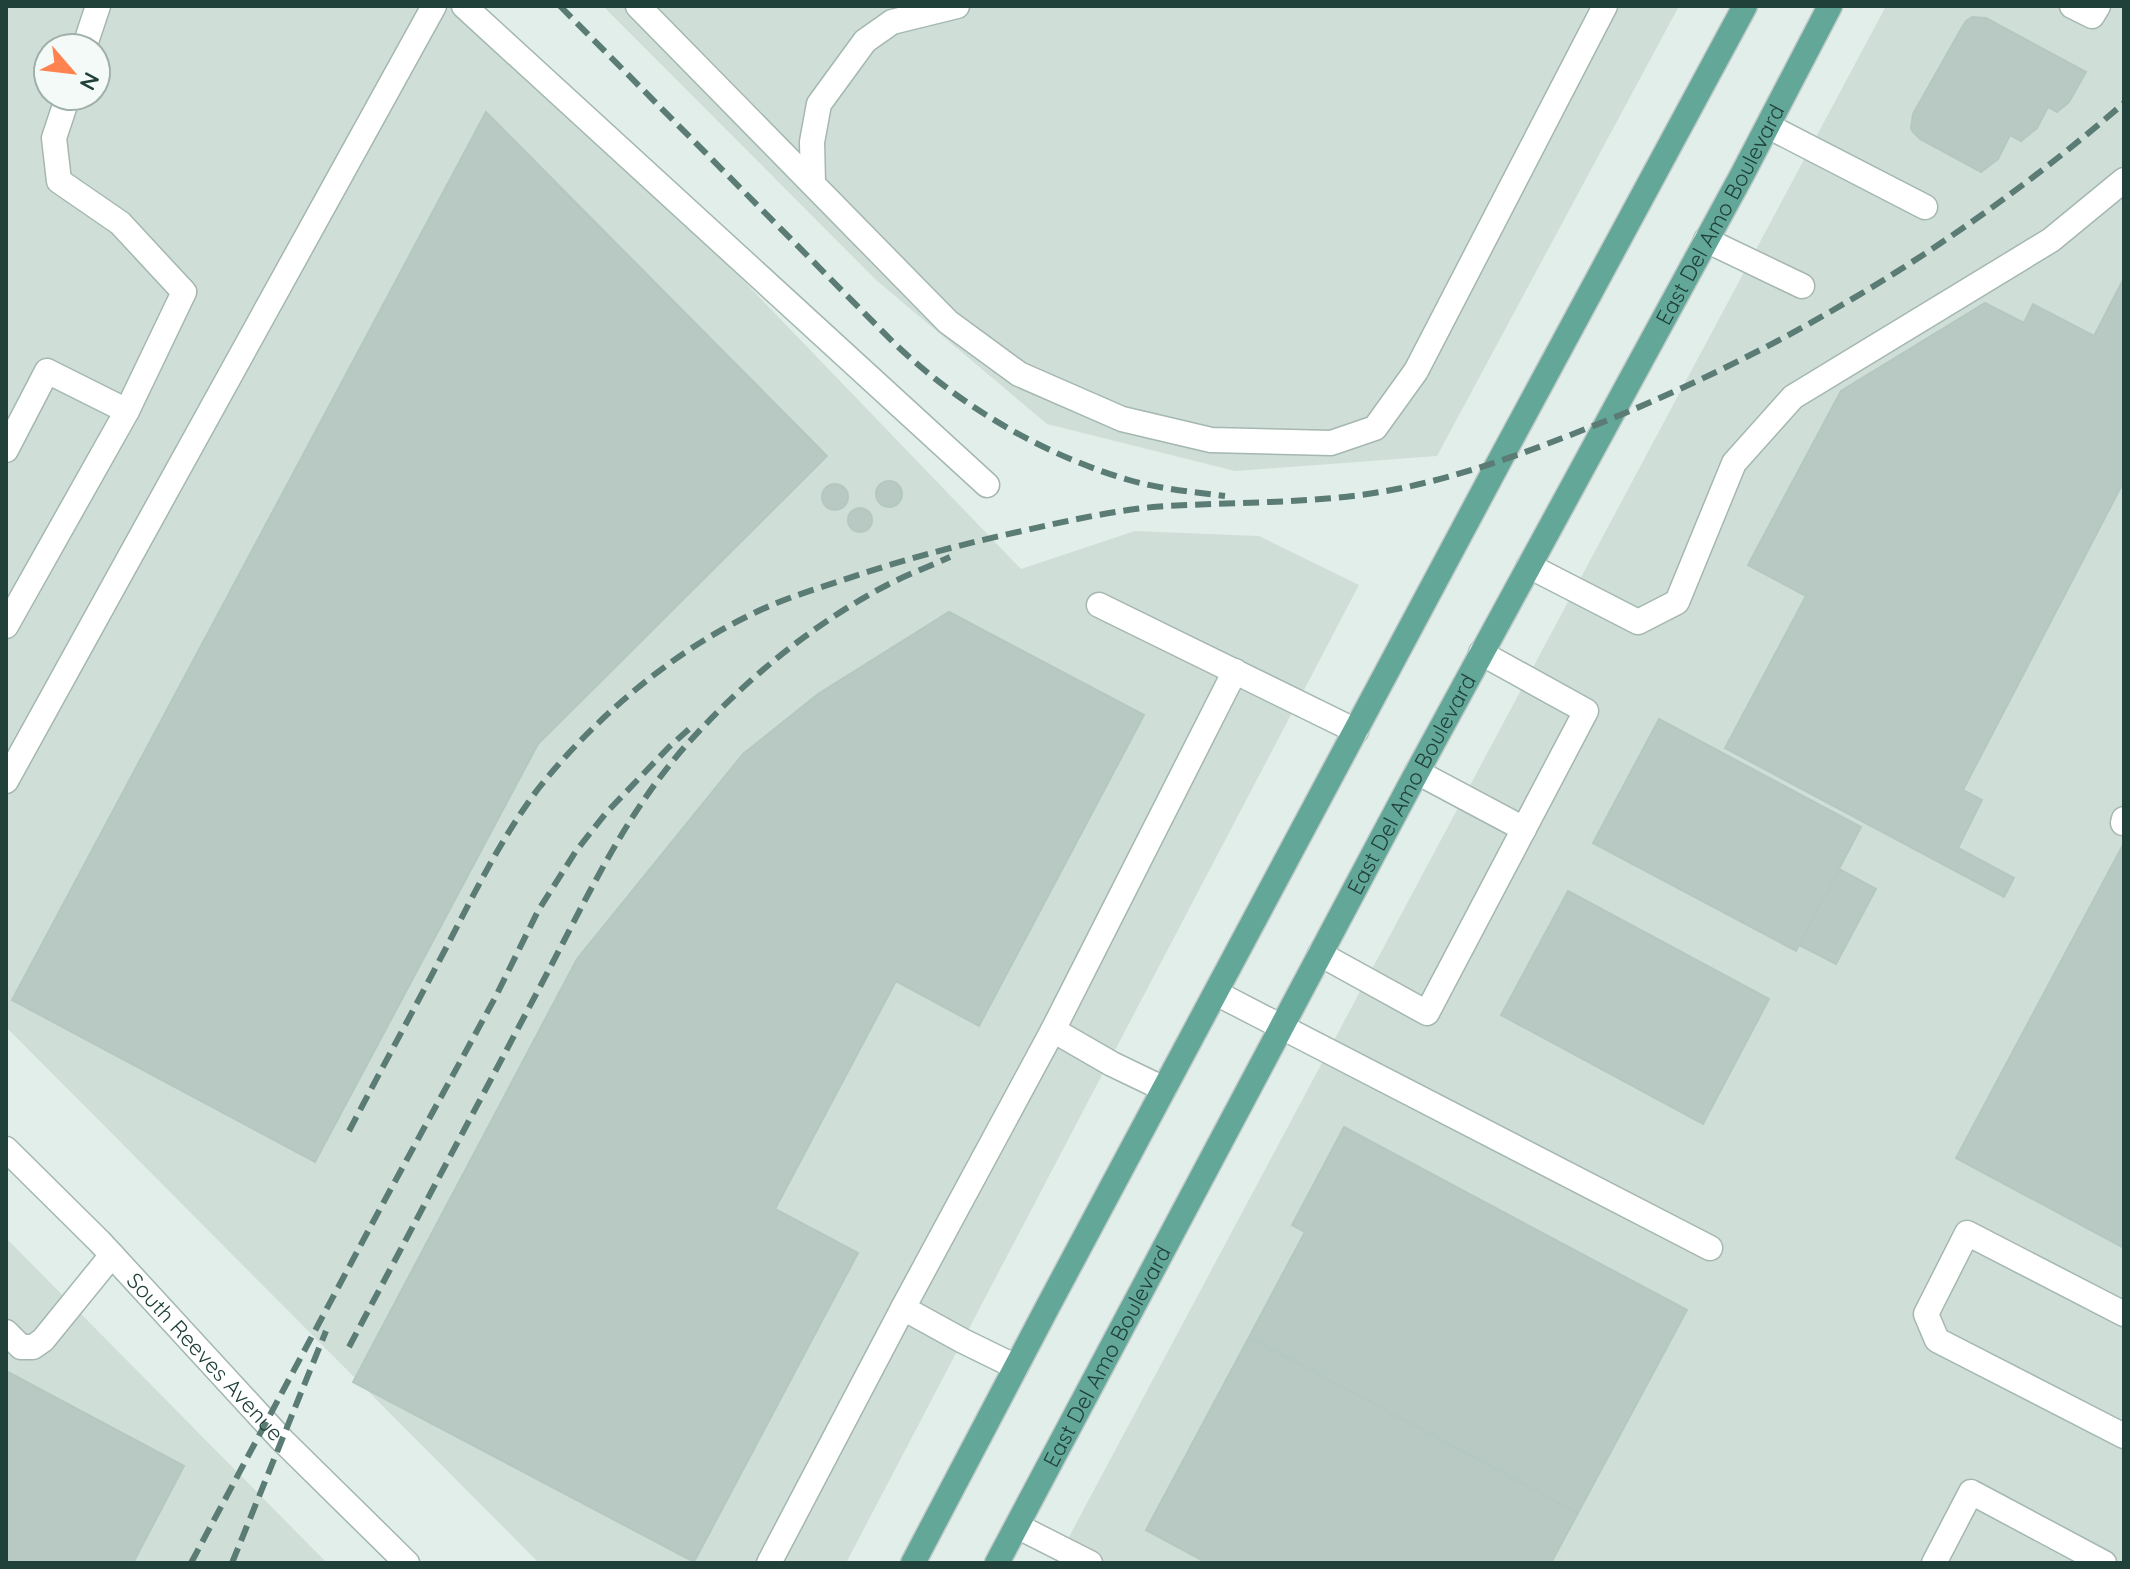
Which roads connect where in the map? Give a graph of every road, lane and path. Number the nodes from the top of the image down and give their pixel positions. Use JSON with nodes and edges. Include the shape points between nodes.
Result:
{"nodes":[{"id":1,"x":98,"y":6,"type":"edge"},
{"id":2,"x":434,"y":6,"type":"edge"},
{"id":3,"x":464,"y":6,"type":"edge"},
{"id":4,"x":638,"y":6,"type":"edge"},
{"id":5,"x":957,"y":6,"type":"edge"},
{"id":6,"x":1605,"y":6,"type":"edge"},
{"id":7,"x":1745,"y":6,"type":"edge"},
{"id":8,"x":1830,"y":6,"type":"edge"},
{"id":9,"x":2072,"y":6,"type":"edge"},
{"id":10,"x":2098,"y":6,"type":"edge"},
{"id":11,"x":89,"y":32,"type":"edge"},
{"id":12,"x":63,"y":112,"type":"edge"},
{"id":13,"x":1768,"y":126,"type":"junction"},
{"id":14,"x":2124,"y":180,"type":"edge"},
{"id":15,"x":813,"y":184,"type":"junction"},
{"id":16,"x":1925,"y":207,"type":"dead end"},
{"id":17,"x":1706,"y":240,"type":"junction"},
{"id":18,"x":1802,"y":286,"type":"dead end"},
{"id":19,"x":127,"y":411,"type":"junction"},
{"id":20,"x":6,"y":450,"type":"edge"},
{"id":21,"x":987,"y":485,"type":"dead end"},
{"id":22,"x":1529,"y":566,"type":"junction"},
{"id":23,"x":1099,"y":605,"type":"dead end"},
{"id":24,"x":6,"y":626,"type":"edge"},
{"id":25,"x":1481,"y":653,"type":"junction"},
{"id":26,"x":1235,"y":671,"type":"junction"},
{"id":27,"x":1356,"y":731,"type":"junction"},
{"id":28,"x":1417,"y":772,"type":"junction"},
{"id":29,"x":6,"y":781,"type":"edge"},
{"id":30,"x":1524,"y":829,"type":"junction"},
{"id":31,"x":1320,"y":954,"type":"junction"},
{"id":32,"x":1216,"y":993,"type":"junction"},
{"id":33,"x":1281,"y":1027,"type":"junction"},
{"id":34,"x":1053,"y":1030,"type":"junction"},
{"id":35,"x":1164,"y":1089,"type":"junction"},
{"id":36,"x":6,"y":1149,"type":"edge"},
{"id":37,"x":1710,"y":1248,"type":"dead end"},
{"id":38,"x":112,"y":1255,"type":"junction"},
{"id":39,"x":903,"y":1308,"type":"junction"},
{"id":40,"x":2124,"y":1314,"type":"edge"},
{"id":41,"x":6,"y":1332,"type":"edge"},
{"id":42,"x":1016,"y":1367,"type":"junction"},
{"id":43,"x":2124,"y":1436,"type":"edge"},
{"id":44,"x":1017,"y":1526,"type":"junction"},
{"id":45,"x":407,"y":1563,"type":"edge"},
{"id":46,"x":769,"y":1563,"type":"edge"},
{"id":47,"x":913,"y":1563,"type":"edge"},
{"id":48,"x":997,"y":1563,"type":"edge"},
{"id":49,"x":1090,"y":1563,"type":"edge"},
{"id":50,"x":1934,"y":1563,"type":"edge"},
{"id":51,"x":2104,"y":1563,"type":"edge"}],
"edges":[{"from":1,"to":11,"type":"lane"},
{"from":2,"to":29,"type":"lane"},
{"from":3,"to":21,"type":"lane"},
{"from":4,"to":15,"type":"lane"},
{"from":5,"to":15,"type":"lane","via":[[892,22],[865,41],[819,104],[812,142]]},
{"from":6,"to":15,"type":"lane","via":[[1416,371],[1375,428],[1331,443],[1211,440],[1122,419],[1019,374],[948,322]]},
{"from":7,"to":27,"type":"main road"},
{"from":8,"to":13,"type":"main road","name":"East Del Amo Boulevard"},
{"from":9,"to":10,"type":"lane","via":[[2092,16]]},
{"from":12,"to":19,"type":"lane","via":[[54,138],[59,181],[120,223],[184,292]]},
{"from":13,"to":16,"type":"lane"},
{"from":13,"to":17,"type":"main road","name":"East Del Amo Boulevard"},
{"from":14,"to":22,"type":"lane","via":[[2051,240],[1793,397],[1734,463],[1677,602],[1638,622]]},
{"from":17,"to":18,"type":"lane"},
{"from":17,"to":22,"type":"main road","name":"East Del Amo Boulevard"},
{"from":19,"to":20,"type":"lane","via":[[47,371]]},
{"from":19,"to":24,"type":"lane"},
{"from":22,"to":25,"type":"main road","name":"East Del Amo Boulevard"},
{"from":23,"to":26,"type":"lane"},
{"from":25,"to":28,"type":"main road","name":"East Del Amo Boulevard"},
{"from":25,"to":30,"type":"lane","via":[[1586,711]]},
{"from":26,"to":27,"type":"lane"},
{"from":26,"to":34,"type":"lane"},
{"from":27,"to":32,"type":"main road"},
{"from":28,"to":30,"type":"lane"},
{"from":28,"to":31,"type":"main road","name":"East Del Amo Boulevard"},
{"from":30,"to":31,"type":"lane","via":[[1427,1013]]},
{"from":31,"to":33,"type":"main road","name":"East Del Amo Boulevard"},
{"from":32,"to":33,"type":"lane"},
{"from":32,"to":35,"type":"main road"},
{"from":33,"to":37,"type":"lane"},
{"from":33,"to":44,"type":"main road","name":"East Del Amo Boulevard"},
{"from":34,"to":35,"type":"lane"},
{"from":34,"to":39,"type":"lane"},
{"from":35,"to":42,"type":"main road"},
{"from":36,"to":38,"type":"lane","name":"South Reeves Avenue"},
{"from":38,"to":41,"type":"lane","via":[[43,1340],[21,1347]]},
{"from":38,"to":45,"type":"lane","name":"South Reeves Avenue","via":[[282,1440]]},
{"from":39,"to":42,"type":"lane"},
{"from":39,"to":46,"type":"lane"},
{"from":40,"to":43,"type":"lane","via":[[1967,1233],[1926,1314],[1937,1340]]},
{"from":42,"to":47,"type":"main road"},
{"from":44,"to":48,"type":"main road","name":"East Del Amo Boulevard"},
{"from":44,"to":49,"type":"lane"},
{"from":50,"to":51,"type":"lane","via":[[1971,1492]]}]}
